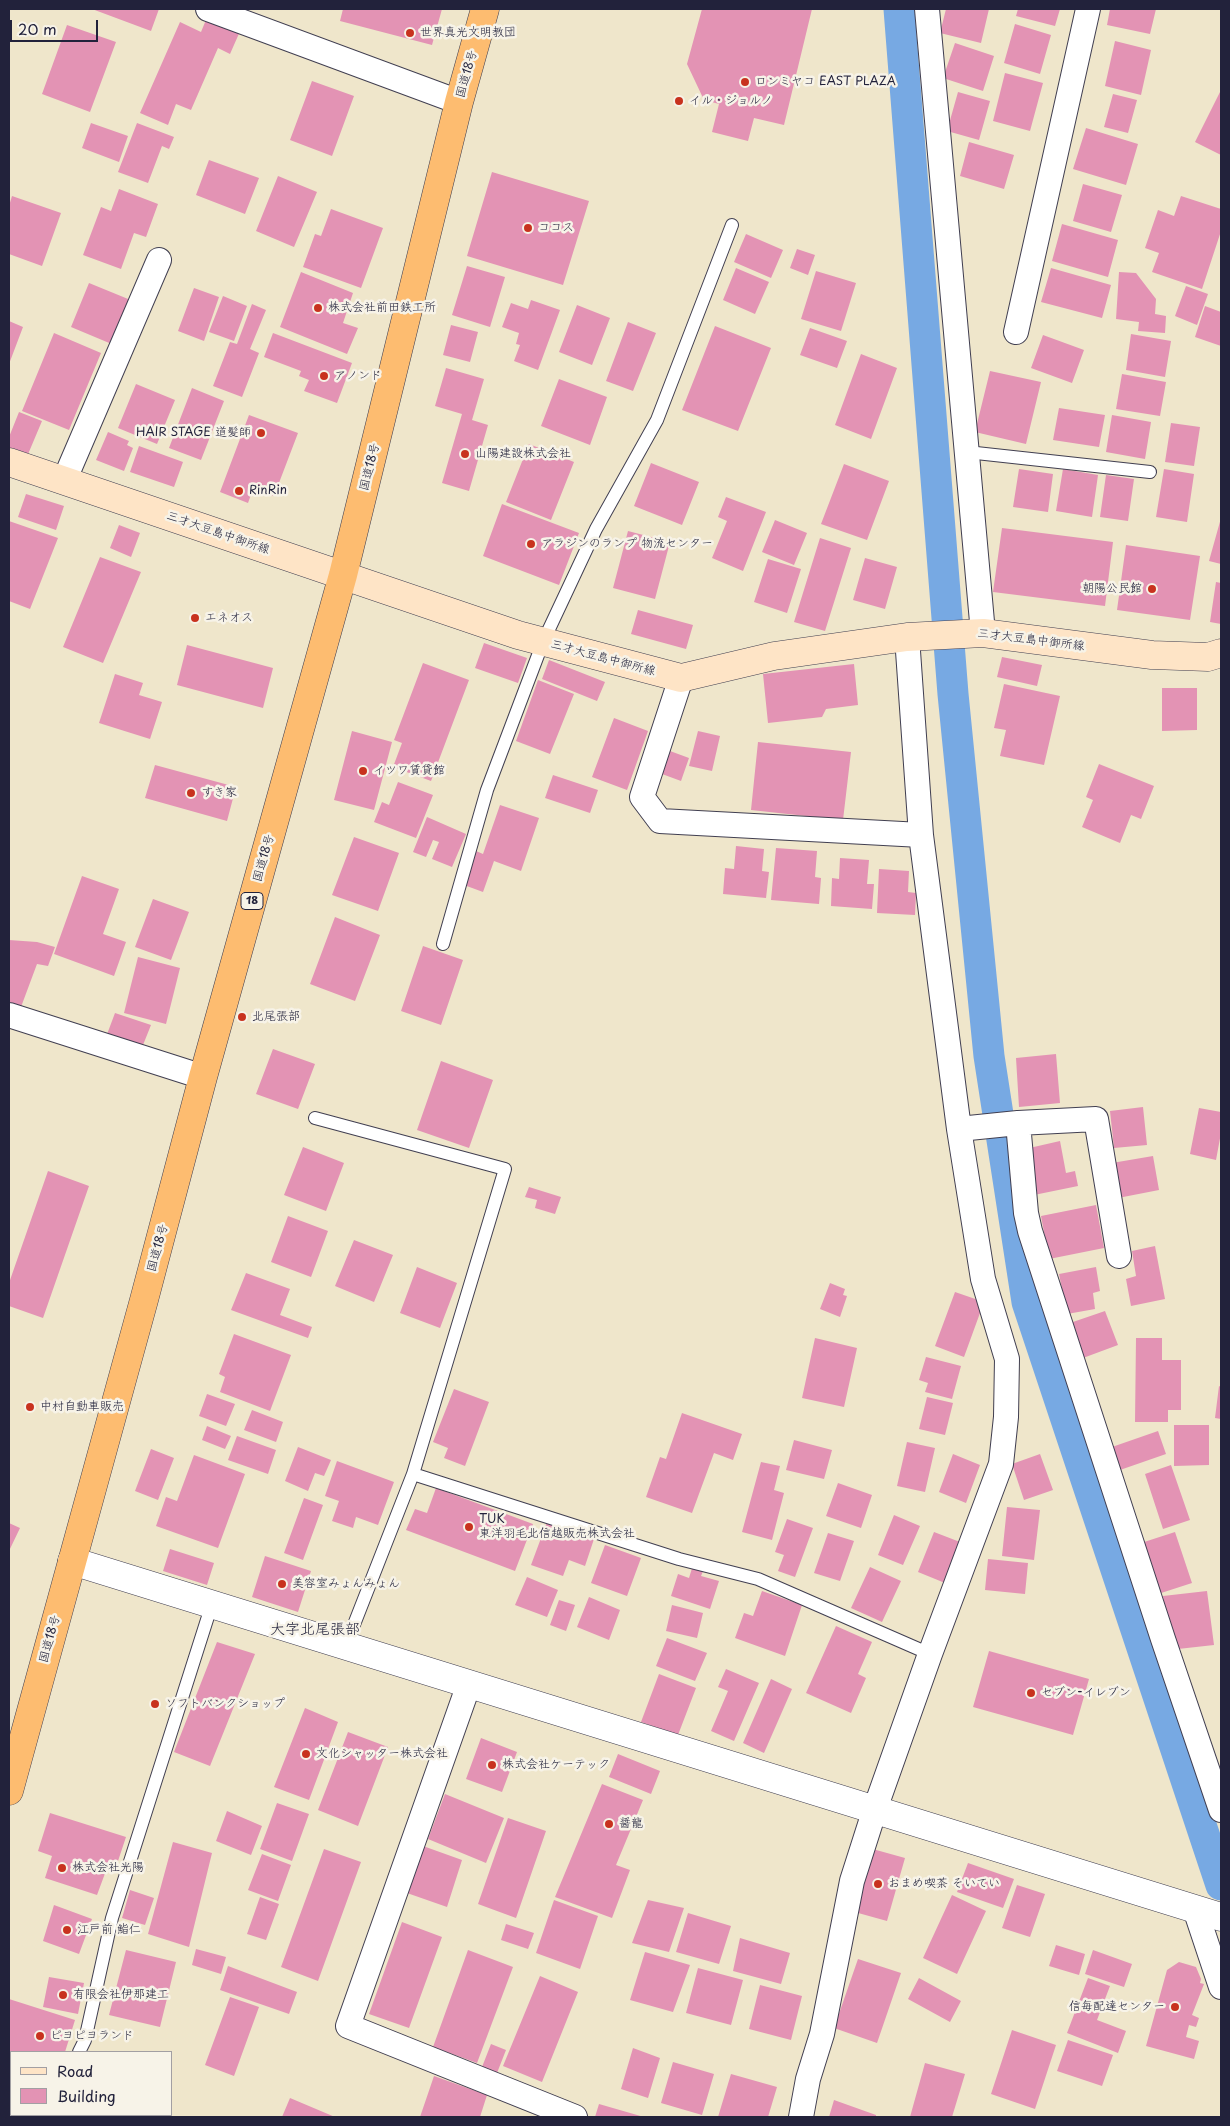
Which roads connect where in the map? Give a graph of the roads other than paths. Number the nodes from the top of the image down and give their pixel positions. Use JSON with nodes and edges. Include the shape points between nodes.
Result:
{"nodes":[{"id":1,"x":208,"y":9,"type":"edge"},
{"id":2,"x":486,"y":9,"type":"edge"},
{"id":3,"x":927,"y":9,"type":"edge"},
{"id":4,"x":1088,"y":9,"type":"edge"},
{"id":5,"x":459,"y":102,"type":"junction"},
{"id":6,"x":732,"y":225,"type":"dead end"},
{"id":7,"x":158,"y":260,"type":"dead end"},
{"id":8,"x":1016,"y":332,"type":"dead end"},
{"id":9,"x":967,"y":452,"type":"junction"},
{"id":10,"x":9,"y":462,"type":"edge"},
{"id":11,"x":1150,"y":472,"type":"dead end"},
{"id":12,"x":64,"y":481,"type":"junction"},
{"id":13,"x":343,"y":575,"type":"junction"},
{"id":14,"x":983,"y":633,"type":"junction"},
{"id":15,"x":908,"y":637,"type":"junction"},
{"id":16,"x":543,"y":642,"type":"junction"},
{"id":17,"x":1221,"y":653,"type":"edge"},
{"id":18,"x":681,"y":678,"type":"junction"},
{"id":19,"x":921,"y":835,"type":"junction"},
{"id":20,"x":443,"y":944,"type":"dead end"},
{"id":21,"x":9,"y":1015,"type":"edge"},
{"id":22,"x":203,"y":1077,"type":"junction"},
{"id":23,"x":315,"y":1118,"type":"dead end"},
{"id":24,"x":1016,"y":1124,"type":"junction"},
{"id":25,"x":967,"y":1129,"type":"junction"},
{"id":26,"x":1119,"y":1256,"type":"dead end"},
{"id":27,"x":413,"y":1474,"type":"junction"},
{"id":28,"x":72,"y":1560,"type":"junction"},
{"id":29,"x":212,"y":1604,"type":"junction"},
{"id":30,"x":346,"y":1646,"type":"junction"},
{"id":31,"x":930,"y":1654,"type":"junction"},
{"id":32,"x":469,"y":1684,"type":"junction"},
{"id":33,"x":9,"y":1790,"type":"edge"},
{"id":34,"x":875,"y":1809,"type":"junction"},
{"id":35,"x":1221,"y":1810,"type":"edge"},
{"id":36,"x":1209,"y":1913,"type":"edge"},
{"id":37,"x":1221,"y":1987,"type":"edge"},
{"id":38,"x":80,"y":2051,"type":"edge"},
{"id":39,"x":575,"y":2117,"type":"edge"},
{"id":40,"x":801,"y":2117,"type":"edge"}],
"edges":[{"from":1,"to":5,"type":"street"},
{"from":2,"to":5,"type":"highway","name":"国道18号","number":"18"},
{"from":3,"to":9,"type":"street"},
{"from":4,"to":8,"type":"street"},
{"from":5,"to":13,"type":"highway","name":"国道18号","number":"18"},
{"from":6,"to":16,"type":"lane","via":[[657,420],[596,529]]},
{"from":7,"to":12,"type":"street"},
{"from":9,"to":11,"type":"lane"},
{"from":9,"to":14,"type":"street"},
{"from":10,"to":12,"type":"main road","name":"三才大豆島中御所線"},
{"from":12,"to":13,"type":"main road","name":"三才大豆島中御所線"},
{"from":13,"to":16,"type":"main road","name":"三才大豆島中御所線"},
{"from":13,"to":22,"type":"highway","name":"国道18号","number":"18"},
{"from":14,"to":15,"type":"main road","name":"三才大豆島中御所線"},
{"from":14,"to":17,"type":"main road","name":"三才大豆島中御所線","via":[[1152,655],[1208,657]]},
{"from":15,"to":18,"type":"main road","name":"三才大豆島中御所線","via":[[774,656]]},
{"from":15,"to":19,"type":"street"},
{"from":16,"to":18,"type":"main road","name":"三才大豆島中御所線"},
{"from":16,"to":20,"type":"lane","via":[[487,790]]},
{"from":18,"to":19,"type":"street","via":[[642,798],[660,821]]},
{"from":19,"to":25,"type":"street"},
{"from":21,"to":22,"type":"street"},
{"from":22,"to":28,"type":"highway","name":"国道18号","number":"18"},
{"from":23,"to":27,"type":"lane","via":[[505,1170]]},
{"from":24,"to":25,"type":"street"},
{"from":24,"to":26,"type":"street","via":[[1096,1119]]},
{"from":24,"to":35,"type":"street","via":[[1030,1231]]},
{"from":25,"to":31,"type":"street","via":[[983,1278],[1006,1359],[1006,1418],[1001,1464]]},
{"from":27,"to":30,"type":"lane"},
{"from":27,"to":31,"type":"lane","via":[[678,1560],[758,1579]]},
{"from":28,"to":29,"type":"street"},
{"from":28,"to":33,"type":"highway","name":"国道18号","number":"18"},
{"from":29,"to":30,"type":"street"},
{"from":29,"to":38,"type":"lane","via":[[112,1918],[85,2040]]},
{"from":30,"to":32,"type":"street"},
{"from":31,"to":34,"type":"street"},
{"from":32,"to":34,"type":"street"},
{"from":32,"to":39,"type":"street","via":[[348,2026]]},
{"from":34,"to":36,"type":"street"},
{"from":34,"to":40,"type":"street","via":[[852,1881],[822,2034],[808,2079]]},
{"from":36,"to":37,"type":"street"}]}
